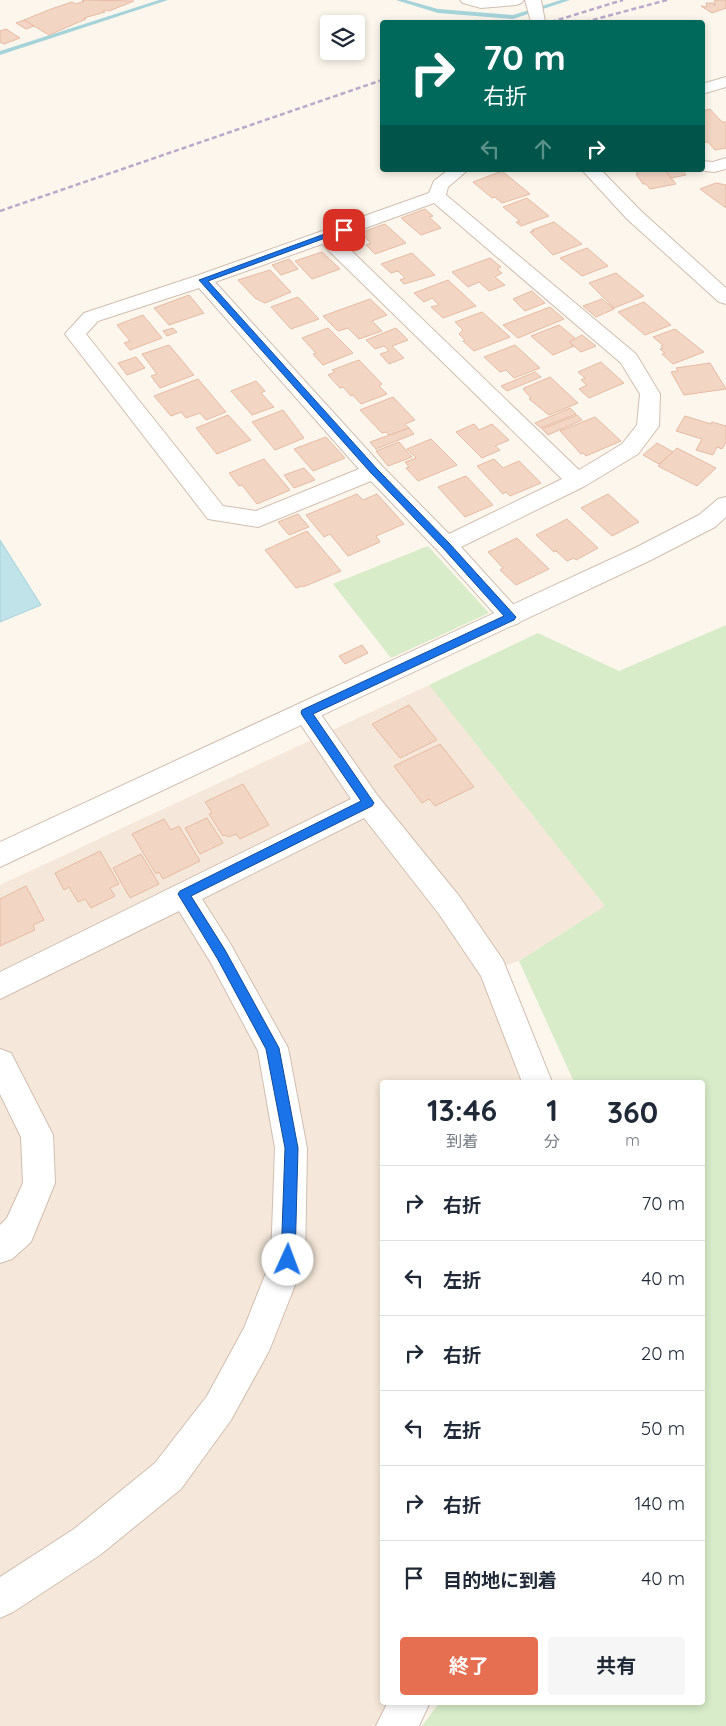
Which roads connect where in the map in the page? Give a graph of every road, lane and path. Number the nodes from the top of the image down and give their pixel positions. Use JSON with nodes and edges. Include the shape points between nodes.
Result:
{"nodes":[{"id":1,"x":468,"y":0,"type":"edge"},
{"id":2,"x":516,"y":0,"type":"edge"},
{"id":3,"x":533,"y":0,"type":"edge"},
{"id":4,"x":538,"y":20,"type":"edge"},
{"id":5,"x":726,"y":82,"type":"edge"},
{"id":6,"x":705,"y":88,"type":"edge"},
{"id":7,"x":726,"y":163,"type":"edge"},
{"id":8,"x":705,"y":166,"type":"edge"},
{"id":9,"x":456,"y":172,"type":"edge"},
{"id":10,"x":593,"y":172,"type":"edge"},
{"id":11,"x":437,"y":196,"type":"junction"},
{"id":12,"x":325,"y":236,"type":"junction"},
{"id":13,"x":203,"y":280,"type":"junction"},
{"id":14,"x":726,"y":298,"type":"edge"},
{"id":15,"x":374,"y":471,"type":"junction"},
{"id":16,"x":577,"y":482,"type":"junction"},
{"id":17,"x":726,"y":505,"type":"edge"},
{"id":18,"x":446,"y":545,"type":"junction"},
{"id":19,"x":511,"y":617,"type":"junction"},
{"id":20,"x":306,"y":712,"type":"junction"},
{"id":21,"x":368,"y":803,"type":"junction"},
{"id":22,"x":0,"y":855,"type":"edge"},
{"id":23,"x":184,"y":894,"type":"junction"},
{"id":24,"x":0,"y":986,"type":"edge"},
{"id":25,"x":0,"y":1063,"type":"edge"},
{"id":26,"x":536,"y":1080,"type":"edge"},
{"id":27,"x":0,"y":1247,"type":"edge"},
{"id":28,"x":0,"y":1600,"type":"edge"},
{"id":29,"x":409,"y":1705,"type":"edge"},
{"id":30,"x":396,"y":1726,"type":"edge"}],
"edges":[{"from":1,"to":2,"type":"street","via":[[481,3]]},
{"from":3,"to":4,"type":"street"},
{"from":5,"to":6,"type":"street"},
{"from":7,"to":8,"type":"street"},
{"from":9,"to":11,"type":"street","via":[[440,184]]},
{"from":10,"to":14,"type":"street","via":[[634,215],[710,272]]},
{"from":11,"to":12,"type":"street"},
{"from":11,"to":16,"type":"street","via":[[629,359],[650,394],[648,426],[630,448]]},
{"from":12,"to":13,"type":"street"},
{"from":12,"to":16,"type":"street"},
{"from":13,"to":15,"type":"street"},
{"from":13,"to":15,"type":"street","via":[[91,317],[75,334],[216,513],[258,519]]},
{"from":15,"to":18,"type":"street"},
{"from":16,"to":18,"type":"street"},
{"from":17,"to":19,"type":"street","via":[[707,521]]},
{"from":18,"to":19,"type":"street"},
{"from":19,"to":20,"type":"street"},
{"from":20,"to":21,"type":"street"},
{"from":20,"to":22,"type":"street"},
{"from":21,"to":23,"type":"street"},
{"from":21,"to":26,"type":"street","via":[[449,905],[493,969]]},
{"from":23,"to":24,"type":"street"},
{"from":23,"to":28,"type":"street","via":[[272,1048],[291,1148],[288,1260],[257,1339],[219,1408],[168,1476],[87,1542]]},
{"from":25,"to":27,"type":"street","via":[[37,1135],[38,1183],[18,1230]]},
{"from":29,"to":30,"type":"street"}]}
